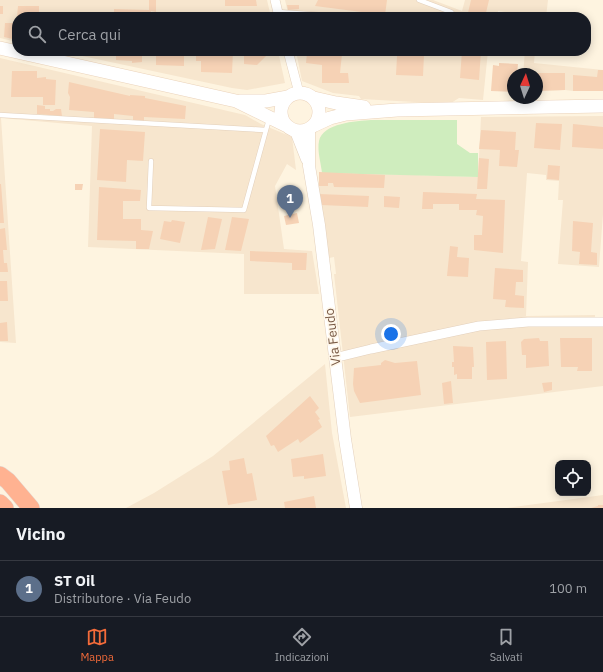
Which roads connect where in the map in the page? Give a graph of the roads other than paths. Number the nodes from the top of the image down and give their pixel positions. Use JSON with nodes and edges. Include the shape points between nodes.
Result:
{"nodes":[{"id":1,"x":275,"y":0,"type":"edge"},
{"id":2,"x":419,"y":0,"type":"edge"},
{"id":3,"x":278,"y":12,"type":"edge"},
{"id":4,"x":451,"y":12,"type":"edge"},
{"id":5,"x":0,"y":48,"type":"edge"},
{"id":6,"x":12,"y":51,"type":"edge"},
{"id":7,"x":36,"y":56,"type":"edge"},
{"id":8,"x":289,"y":56,"type":"edge"},
{"id":9,"x":293,"y":95,"type":"junction"},
{"id":10,"x":314,"y":98,"type":"junction"},
{"id":11,"x":236,"y":101,"type":"junction"},
{"id":12,"x":603,"y":106,"type":"edge"},
{"id":13,"x":397,"y":110,"type":"junction"},
{"id":14,"x":0,"y":114,"type":"edge"},
{"id":15,"x":269,"y":117,"type":"junction"},
{"id":16,"x":312,"y":127,"type":"junction"},
{"id":17,"x":291,"y":128,"type":"junction"},
{"id":18,"x":265,"y":130,"type":"junction"},
{"id":19,"x":151,"y":161,"type":"dead end"},
{"id":20,"x":310,"y":166,"type":"junction"},
{"id":21,"x":603,"y":322,"type":"edge"},
{"id":22,"x":334,"y":358,"type":"junction"},
{"id":23,"x":0,"y":475,"type":"edge"},
{"id":24,"x":0,"y":503,"type":"edge"},
{"id":25,"x":5,"y":508,"type":"edge"},
{"id":26,"x":31,"y":508,"type":"edge"},
{"id":27,"x":356,"y":508,"type":"edge"}],
"edges":[{"from":1,"to":3,"type":"street"},
{"from":2,"to":4,"type":"lane"},
{"from":5,"to":6,"type":"main road"},
{"from":7,"to":11,"type":"main road"},
{"from":8,"to":9,"type":"street"},
{"from":9,"to":10,"type":"main road","via":[[309,95]]},
{"from":9,"to":11,"type":"main road","via":[[266,101]]},
{"from":9,"to":17,"type":"main road","via":[[283,102],[281,108],[283,120]]},
{"from":10,"to":13,"type":"main road"},
{"from":10,"to":16,"type":"main road","via":[[319,108],[318,120]]},
{"from":11,"to":15,"type":"main road"},
{"from":12,"to":13,"type":"main road"},
{"from":13,"to":16,"type":"main road","via":[[346,114]]},
{"from":14,"to":18,"type":"lane"},
{"from":15,"to":17,"type":"main road"},
{"from":15,"to":18,"type":"lane"},
{"from":16,"to":17,"type":"main road","via":[[305,131]]},
{"from":16,"to":20,"type":"street","name":"Via Feudo"},
{"from":17,"to":20,"type":"street","name":"Via Feudo"},
{"from":18,"to":19,"type":"lane","via":[[244,210],[149,208]]},
{"from":20,"to":22,"type":"street","name":"Via Feudo"},
{"from":21,"to":22,"type":"street","via":[[528,322],[479,326]]},
{"from":22,"to":27,"type":"street","name":"Via Feudo"},
{"from":23,"to":26,"type":"highway"},
{"from":24,"to":25,"type":"highway"}]}
